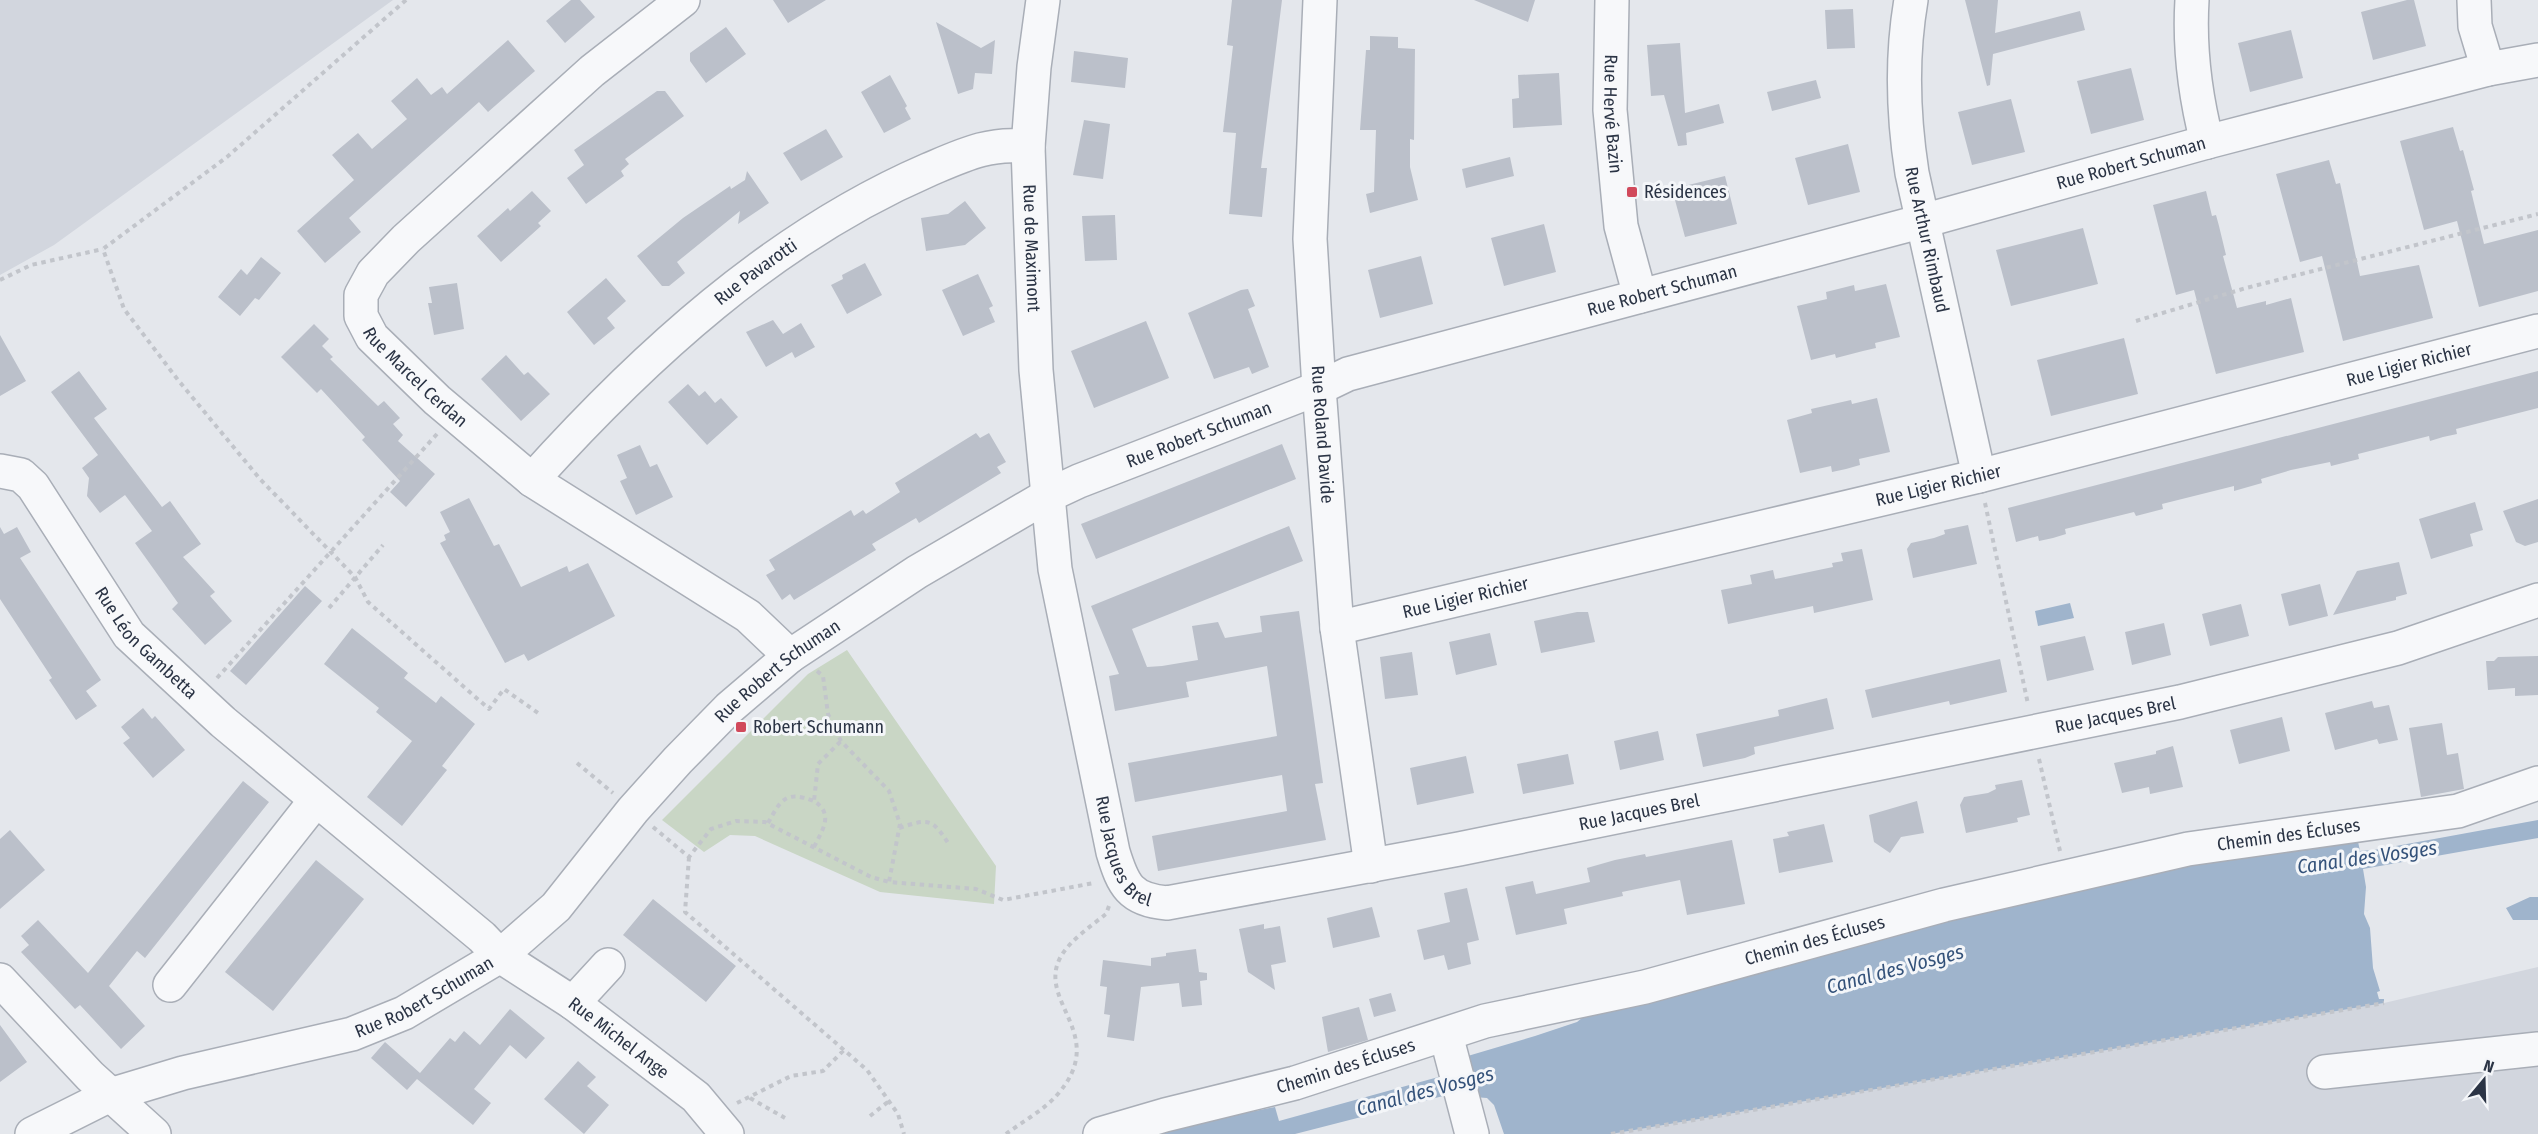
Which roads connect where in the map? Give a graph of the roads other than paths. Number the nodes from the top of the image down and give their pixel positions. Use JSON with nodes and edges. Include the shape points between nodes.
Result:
{"nodes":[{"id":1,"x":684,"y":0,"type":"edge"},
{"id":2,"x":1043,"y":0,"type":"edge"},
{"id":3,"x":1320,"y":0,"type":"edge"},
{"id":4,"x":1612,"y":0,"type":"edge"},
{"id":5,"x":1911,"y":0,"type":"edge"},
{"id":6,"x":2192,"y":0,"type":"edge"},
{"id":7,"x":2474,"y":0,"type":"edge"},
{"id":8,"x":2538,"y":60,"type":"edge"},
{"id":9,"x":2488,"y":69,"type":"junction"},
{"id":10,"x":2207,"y":142,"type":"junction"},
{"id":11,"x":1028,"y":147,"type":"junction"},
{"id":12,"x":1923,"y":221,"type":"junction"},
{"id":13,"x":1640,"y":296,"type":"junction"},
{"id":14,"x":2538,"y":331,"type":"edge"},
{"id":15,"x":1319,"y":388,"type":"junction"},
{"id":16,"x":0,"y":471,"type":"edge"},
{"id":17,"x":1979,"y":476,"type":"junction"},
{"id":18,"x":532,"y":480,"type":"junction"},
{"id":19,"x":1047,"y":496,"type":"junction"},
{"id":20,"x":2538,"y":600,"type":"edge"},
{"id":21,"x":1337,"y":628,"type":"junction"},
{"id":22,"x":793,"y":654,"type":"junction"},
{"id":23,"x":2538,"y":783,"type":"edge"},
{"id":24,"x":316,"y":800,"type":"junction"},
{"id":25,"x":1371,"y":866,"type":"junction"},
{"id":26,"x":500,"y":956,"type":"junction"},
{"id":27,"x":608,"y":965,"type":"dead end"},
{"id":28,"x":0,"y":980,"type":"edge"},
{"id":29,"x":170,"y":985,"type":"dead end"},
{"id":30,"x":573,"y":1003,"type":"junction"},
{"id":31,"x":1448,"y":1043,"type":"junction"},
{"id":32,"x":2538,"y":1049,"type":"edge"},
{"id":33,"x":2324,"y":1072,"type":"dead end"},
{"id":34,"x":110,"y":1095,"type":"junction"},
{"id":35,"x":1469,"y":1124,"type":"edge"},
{"id":36,"x":719,"y":1125,"type":"edge"},
{"id":37,"x":32,"y":1134,"type":"edge"},
{"id":38,"x":154,"y":1134,"type":"edge"},
{"id":39,"x":1101,"y":1134,"type":"edge"}],
"edges":[{"from":1,"to":18,"type":"street","name":"Rue Marcel Cerdan","via":[[592,71],[373,273],[361,295],[361,316],[372,337],[454,415]]},
{"from":2,"to":11,"type":"street","name":"Rue de Maximont"},
{"from":3,"to":15,"type":"street","name":"Rue Roland Davide","via":[[1310,238]]},
{"from":4,"to":13,"type":"street","name":"Rue Hervé Bazin","via":[[1610,110],[1622,226]]},
{"from":5,"to":12,"type":"street","name":"Rue Arthur Rimbaud","via":[[1905,35],[1904,123]]},
{"from":6,"to":10,"type":"street","via":[[2189,33],[2197,103]]},
{"from":7,"to":9,"type":"street","via":[[2475,26]]},
{"from":8,"to":9,"type":"street","name":"Rue Robert Schuman"},
{"from":9,"to":10,"type":"street","name":"Rue Robert Schuman"},
{"from":10,"to":12,"type":"street","name":"Rue Robert Schuman"},
{"from":11,"to":18,"type":"street","name":"Rue Pavarotti","via":[[986,146],[888,187],[771,260],[654,354]]},
{"from":11,"to":19,"type":"street","name":"Rue de Maximont","via":[[1036,370]]},
{"from":12,"to":13,"type":"street","name":"Rue Robert Schuman"},
{"from":12,"to":17,"type":"street","name":"Rue Arthur Rimbaud"},
{"from":13,"to":15,"type":"street","name":"Rue Robert Schuman","via":[[1348,374]]},
{"from":14,"to":17,"type":"street","name":"Rue Ligier Richier"},
{"from":15,"to":19,"type":"street","name":"Rue Robert Schuman"},
{"from":15,"to":21,"type":"street","name":"Rue Roland Davide"},
{"from":16,"to":24,"type":"street","name":"Rue Léon Gambetta","via":[[21,475],[33,486],[129,635]]},
{"from":17,"to":21,"type":"street","name":"Rue Ligier Richier"},
{"from":18,"to":22,"type":"street","name":"Rue Marcel Cerdan","via":[[748,616]]},
{"from":19,"to":22,"type":"street","name":"Rue Robert Schuman","via":[[917,572]]},
{"from":19,"to":25,"type":"street","name":"Rue Jacques Brel","via":[[1072,665],[1121,878],[1132,892],[1148,901],[1167,903]]},
{"from":20,"to":25,"type":"street","name":"Rue Jacques Brel","via":[[2398,648],[2180,702]]},
{"from":21,"to":25,"type":"street","name":"Rue Roland Davide"},
{"from":22,"to":26,"type":"street","name":"Rue Robert Schuman","via":[[729,708],[633,810],[556,907]]},
{"from":23,"to":31,"type":"street","name":"Chemin des Écluses","via":[[2458,811],[2188,849],[1944,905],[1645,987],[1485,1021]]},
{"from":24,"to":26,"type":"street","name":"Rue Léon Gambetta"},
{"from":24,"to":29,"type":"street"},
{"from":26,"to":30,"type":"street","name":"Rue Michel Ange"},
{"from":26,"to":34,"type":"street","name":"Rue Robert Schuman","via":[[404,1014],[352,1034],[183,1073]]},
{"from":27,"to":30,"type":"street"},
{"from":28,"to":34,"type":"street"},
{"from":30,"to":36,"type":"street","name":"Rue Michel Ange","via":[[696,1097]]},
{"from":31,"to":35,"type":"street"},
{"from":31,"to":39,"type":"street","name":"Chemin des Écluses"},
{"from":32,"to":33,"type":"street"},
{"from":34,"to":37,"type":"street","name":"Rue Robert Schuman"},
{"from":34,"to":38,"type":"street"}]}
